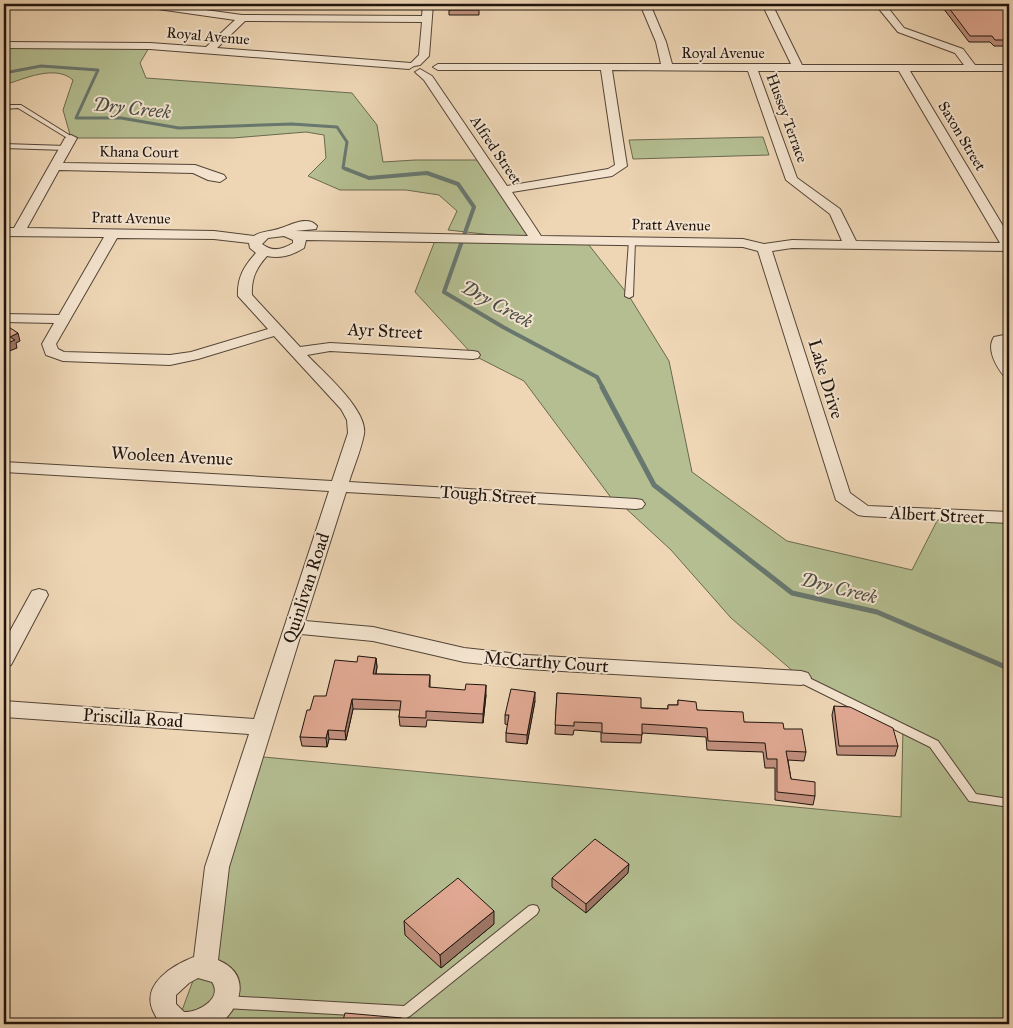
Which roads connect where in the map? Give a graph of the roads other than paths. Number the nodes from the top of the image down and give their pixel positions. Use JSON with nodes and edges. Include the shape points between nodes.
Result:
{"nodes":[{"id":1,"x":144,"y":4,"type":"edge"},
{"id":2,"x":428,"y":4,"type":"edge"},
{"id":3,"x":645,"y":4,"type":"edge"},
{"id":4,"x":767,"y":4,"type":"edge"},
{"id":5,"x":880,"y":4,"type":"edge"},
{"id":6,"x":242,"y":18,"type":"junction"},
{"id":7,"x":427,"y":19,"type":"junction"},
{"id":8,"x":4,"y":45,"type":"edge"},
{"id":9,"x":208,"y":51,"type":"junction"},
{"id":10,"x":425,"y":67,"type":"junction"},
{"id":11,"x":606,"y":67,"type":"junction"},
{"id":12,"x":667,"y":68,"type":"junction"},
{"id":13,"x":752,"y":68,"type":"junction"},
{"id":14,"x":798,"y":68,"type":"junction"},
{"id":15,"x":902,"y":68,"type":"junction"},
{"id":16,"x":972,"y":68,"type":"junction"},
{"id":17,"x":1009,"y":68,"type":"edge"},
{"id":18,"x":4,"y":107,"type":"edge"},
{"id":19,"x":69,"y":143,"type":"junction"},
{"id":20,"x":4,"y":146,"type":"edge"},
{"id":21,"x":55,"y":166,"type":"junction"},
{"id":22,"x":220,"y":178,"type":"dead end"},
{"id":23,"x":503,"y":190,"type":"junction"},
{"id":24,"x":426,"y":226,"type":"dead end"},
{"id":25,"x":4,"y":232,"type":"edge"},
{"id":26,"x":18,"y":232,"type":"junction"},
{"id":27,"x":284,"y":232,"type":"junction"},
{"id":28,"x":112,"y":234,"type":"junction"},
{"id":29,"x":537,"y":239,"type":"junction"},
{"id":30,"x":299,"y":240,"type":"junction"},
{"id":31,"x":632,"y":241,"type":"junction"},
{"id":32,"x":851,"y":245,"type":"junction"},
{"id":33,"x":261,"y":246,"type":"junction"},
{"id":34,"x":1009,"y":247,"type":"edge"},
{"id":35,"x":764,"y":248,"type":"junction"},
{"id":36,"x":629,"y":296,"type":"dead end"},
{"id":37,"x":4,"y":318,"type":"edge"},
{"id":38,"x":63,"y":319,"type":"junction"},
{"id":39,"x":276,"y":331,"type":"junction"},
{"id":40,"x":1009,"y":338,"type":"edge"},
{"id":41,"x":296,"y":352,"type":"junction"},
{"id":42,"x":473,"y":355,"type":"dead end"},
{"id":43,"x":1009,"y":373,"type":"edge"},
{"id":44,"x":4,"y":467,"type":"edge"},
{"id":45,"x":339,"y":486,"type":"junction"},
{"id":46,"x":636,"y":504,"type":"dead end"},
{"id":47,"x":864,"y":511,"type":"joint"},
{"id":48,"x":1009,"y":518,"type":"edge"},
{"id":49,"x":39,"y":595,"type":"dead end"},
{"id":50,"x":294,"y":627,"type":"junction"},
{"id":51,"x":4,"y":660,"type":"edge"},
{"id":52,"x":801,"y":678,"type":"joint"},
{"id":53,"x":4,"y":709,"type":"edge"},
{"id":54,"x":262,"y":727,"type":"junction"},
{"id":55,"x":1009,"y":802,"type":"edge"},
{"id":56,"x":533,"y":910,"type":"dead end"},
{"id":57,"x":206,"y":967,"type":"junction"},
{"id":58,"x":225,"y":1002,"type":"junction"},
{"id":59,"x":184,"y":1024,"type":"edge"}],
"edges":[{"from":1,"to":6,"type":"street"},
{"from":2,"to":7,"type":"street"},
{"from":3,"to":12,"type":"street","via":[[661,42]]},
{"from":4,"to":14,"type":"street"},
{"from":5,"to":16,"type":"street","via":[[901,30],[959,51]]},
{"from":6,"to":7,"type":"street"},
{"from":6,"to":9,"type":"street"},
{"from":7,"to":10,"type":"street"},
{"from":8,"to":9,"type":"street","name":"Royal Avenue","via":[[116,45]]},
{"from":9,"to":10,"type":"street","name":"Royal Avenue"},
{"from":10,"to":11,"type":"street","name":"Royal Avenue"},
{"from":10,"to":23,"type":"street","name":"Alfred Street"},
{"from":11,"to":12,"type":"street","name":"Royal Avenue"},
{"from":11,"to":23,"type":"street","via":[[620,166],[612,172]]},
{"from":12,"to":13,"type":"street","name":"Royal Avenue"},
{"from":13,"to":14,"type":"street","name":"Royal Avenue"},
{"from":13,"to":32,"type":"street","name":"Hussey Terrace","via":[[792,180],[835,212]]},
{"from":14,"to":15,"type":"street","name":"Royal Avenue"},
{"from":15,"to":16,"type":"street","name":"Royal Avenue"},
{"from":15,"to":34,"type":"street","name":"Saxon Street"},
{"from":16,"to":17,"type":"street","name":"Royal Avenue"},
{"from":18,"to":19,"type":"lane","via":[[20,103]]},
{"from":19,"to":20,"type":"lane"},
{"from":19,"to":21,"type":"street"},
{"from":21,"to":22,"type":"street","name":"Khana Court","via":[[195,169]]},
{"from":21,"to":26,"type":"street"},
{"from":23,"to":29,"type":"street","name":"Alfred Street"},
{"from":24,"to":27,"type":"street","via":[[294,226]]},
{"from":25,"to":26,"type":"street","name":"Pratt Avenue"},
{"from":26,"to":28,"type":"street","name":"Pratt Avenue"},
{"from":27,"to":30,"type":"street"},
{"from":27,"to":33,"type":"street","via":[[268,234]]},
{"from":28,"to":33,"type":"street","name":"Pratt Avenue","via":[[214,235]]},
{"from":28,"to":38,"type":"street"},
{"from":29,"to":30,"type":"street","name":"Pratt Avenue"},
{"from":29,"to":31,"type":"street","name":"Pratt Avenue"},
{"from":30,"to":33,"type":"street","via":[[291,250],[280,253]]},
{"from":31,"to":35,"type":"street","name":"Pratt Avenue","via":[[743,243]]},
{"from":31,"to":36,"type":"lane"},
{"from":32,"to":34,"type":"street","name":"Pratt Avenue"},
{"from":32,"to":35,"type":"street","name":"Pratt Avenue","via":[[792,244]]},
{"from":33,"to":39,"type":"street","name":"Quinlivan Road","via":[[244,284],[245,296]]},
{"from":35,"to":47,"type":"street","name":"Lake Drive","via":[[842,496]]},
{"from":37,"to":38,"type":"street"},
{"from":38,"to":39,"type":"street","via":[[49,344],[51,352],[63,356],[170,360]]},
{"from":39,"to":41,"type":"street","name":"Quinlivan Road"},
{"from":40,"to":43,"type":"street","via":[[999,340],[1000,357]]},
{"from":41,"to":42,"type":"street","name":"Ayr Street","via":[[330,347]]},
{"from":41,"to":45,"type":"street","name":"Quinlivan Road","via":[[355,420],[356,433]]},
{"from":44,"to":45,"type":"street","name":"Wooleen Avenue"},
{"from":45,"to":46,"type":"street","name":"Tough Street"},
{"from":45,"to":50,"type":"street","name":"Quinlivan Road"},
{"from":47,"to":48,"type":"street","name":"Albert Street"},
{"from":49,"to":51,"type":"street"},
{"from":50,"to":52,"type":"street","name":"McCarthy Court","via":[[373,634],[464,656]]},
{"from":50,"to":54,"type":"street","name":"Quinlivan Road"},
{"from":52,"to":55,"type":"lane","via":[[934,744],[973,798]]},
{"from":53,"to":54,"type":"street","name":"Priscilla Road"},
{"from":54,"to":57,"type":"street","name":"Quinlivan Road","via":[[217,867]]},
{"from":56,"to":58,"type":"lane","via":[[406,1012]]},
{"from":57,"to":58,"type":"street","via":[[225,979]]},
{"from":57,"to":59,"type":"street","via":[[187,970],[167,987],[164,997],[166,1013]]},
{"from":58,"to":59,"type":"street","via":[[211,1018]]}]}
